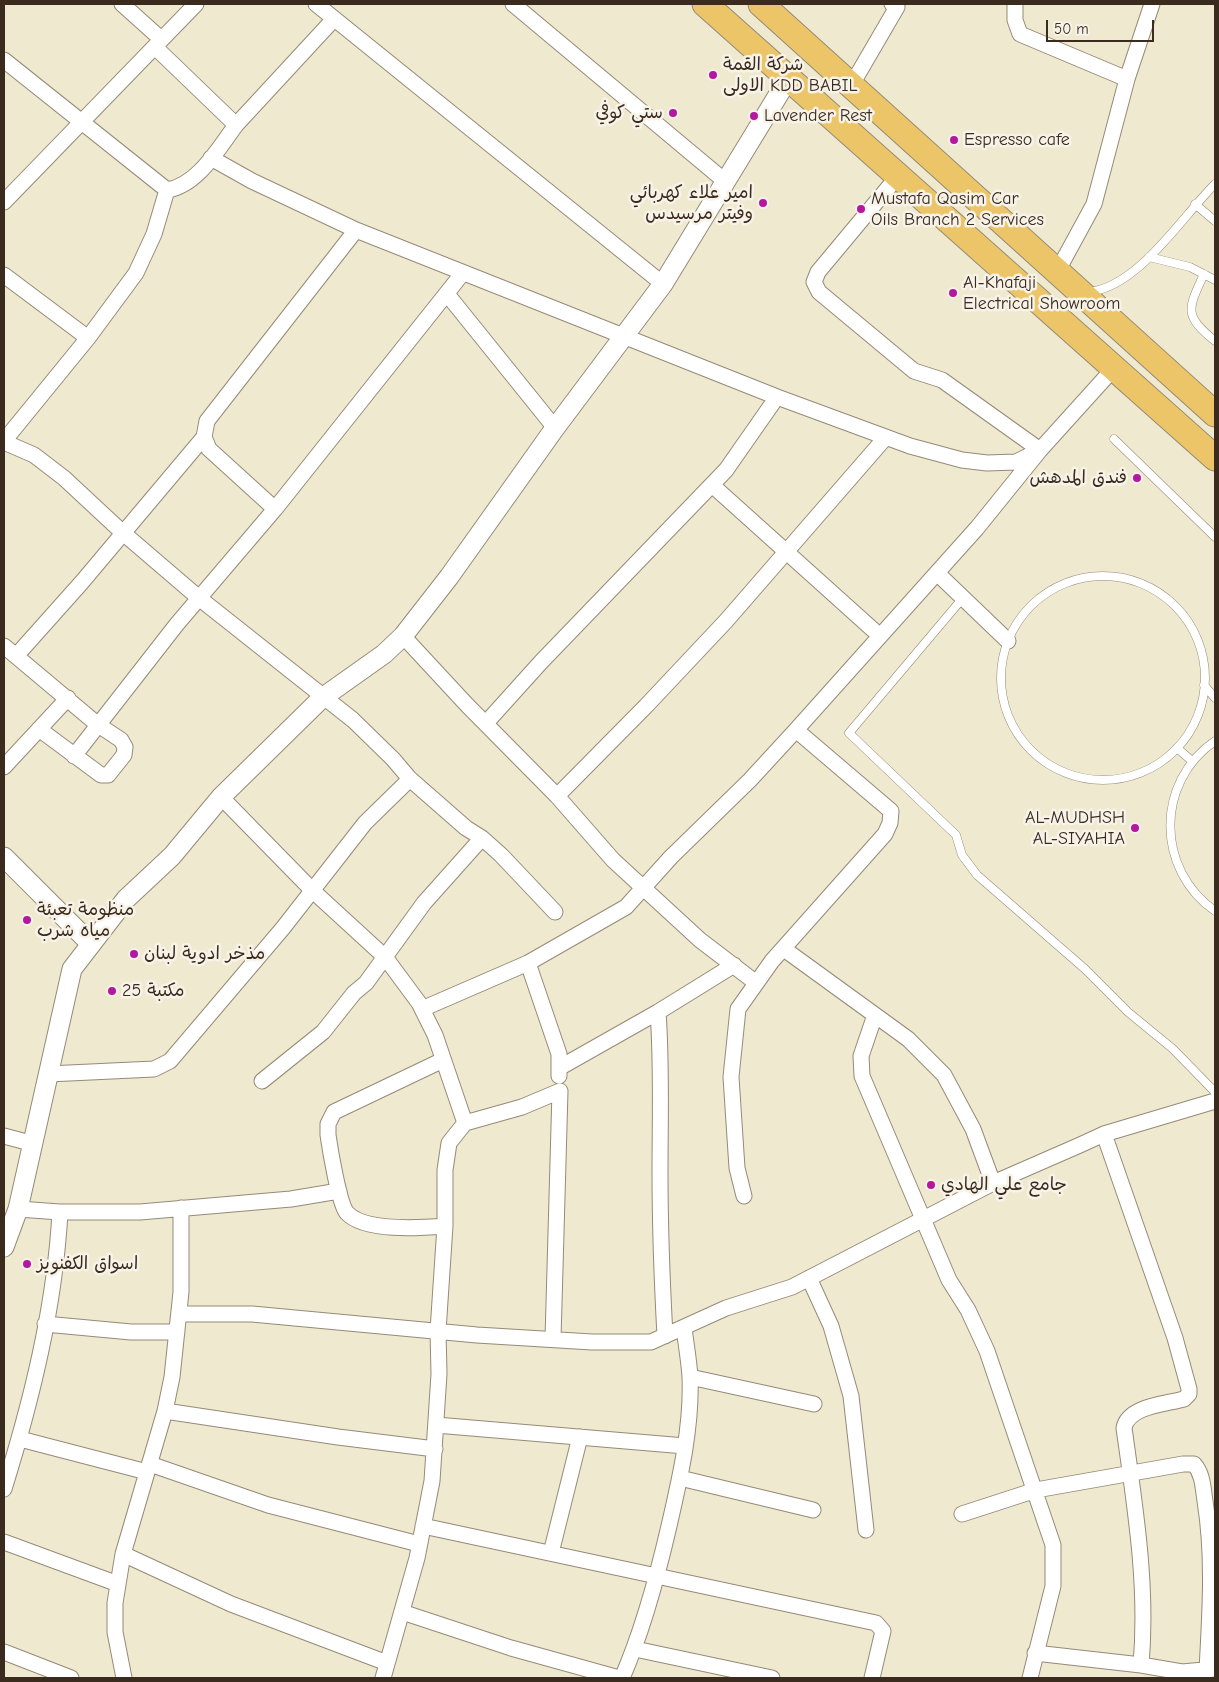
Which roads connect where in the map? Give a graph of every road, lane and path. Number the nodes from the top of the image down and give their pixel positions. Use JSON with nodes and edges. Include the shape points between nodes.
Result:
{"nodes":[{"id":1,"x":122,"y":4,"type":"edge"},
{"id":2,"x":196,"y":4,"type":"edge"},
{"id":3,"x":316,"y":4,"type":"edge"},
{"id":4,"x":513,"y":4,"type":"edge"},
{"id":5,"x":705,"y":4,"type":"edge"},
{"id":6,"x":761,"y":4,"type":"edge"},
{"id":7,"x":892,"y":4,"type":"edge"},
{"id":8,"x":1016,"y":4,"type":"edge"},
{"id":9,"x":1152,"y":4,"type":"edge"},
{"id":10,"x":334,"y":19,"type":"junction"},
{"id":11,"x":158,"y":43,"type":"junction"},
{"id":12,"x":4,"y":60,"type":"edge"},
{"id":13,"x":788,"y":79,"type":"junction"},
{"id":14,"x":1128,"y":79,"type":"junction"},
{"id":15,"x":851,"y":86,"type":"junction"},
{"id":16,"x":82,"y":121,"type":"junction"},
{"id":17,"x":236,"y":125,"type":"junction"},
{"id":18,"x":211,"y":158,"type":"junction"},
{"id":19,"x":898,"y":176,"type":"junction"},
{"id":20,"x":726,"y":182,"type":"junction"},
{"id":21,"x":1215,"y":184,"type":"edge"},
{"id":22,"x":167,"y":190,"type":"junction"},
{"id":23,"x":4,"y":202,"type":"edge"},
{"id":24,"x":1194,"y":204,"type":"junction"},
{"id":25,"x":1215,"y":221,"type":"edge"},
{"id":26,"x":356,"y":230,"type":"junction"},
{"id":27,"x":1149,"y":257,"type":"junction"},
{"id":28,"x":1058,"y":272,"type":"junction"},
{"id":29,"x":462,"y":274,"type":"junction"},
{"id":30,"x":1204,"y":274,"type":"junction"},
{"id":31,"x":4,"y":275,"type":"edge"},
{"id":32,"x":1215,"y":280,"type":"edge"},
{"id":33,"x":663,"y":284,"type":"junction"},
{"id":34,"x":1082,"y":293,"type":"junction"},
{"id":35,"x":447,"y":294,"type":"junction"},
{"id":36,"x":624,"y":336,"type":"junction"},
{"id":37,"x":88,"y":338,"type":"junction"},
{"id":38,"x":1215,"y":341,"type":"edge"},
{"id":39,"x":1115,"y":367,"type":"junction"},
{"id":40,"x":777,"y":397,"type":"junction"},
{"id":41,"x":1215,"y":414,"type":"edge"},
{"id":42,"x":555,"y":428,"type":"junction"},
{"id":43,"x":886,"y":436,"type":"junction"},
{"id":44,"x":204,"y":437,"type":"junction"},
{"id":45,"x":1114,"y":440,"type":"dead end"},
{"id":46,"x":4,"y":441,"type":"edge"},
{"id":47,"x":1040,"y":450,"type":"junction"},
{"id":48,"x":1215,"y":458,"type":"edge"},
{"id":49,"x":712,"y":485,"type":"junction"},
{"id":50,"x":275,"y":509,"type":"junction"},
{"id":51,"x":122,"y":532,"type":"junction"},
{"id":52,"x":1215,"y":537,"type":"edge"},
{"id":53,"x":787,"y":551,"type":"junction"},
{"id":54,"x":937,"y":573,"type":"junction"},
{"id":55,"x":199,"y":598,"type":"junction"},
{"id":56,"x":962,"y":599,"type":"junction"},
{"id":57,"x":403,"y":636,"type":"junction"},
{"id":58,"x":880,"y":636,"type":"junction"},
{"id":59,"x":1008,"y":641,"type":"junction"},
{"id":60,"x":4,"y":646,"type":"edge"},
{"id":61,"x":16,"y":656,"type":"junction"},
{"id":62,"x":1204,"y":685,"type":"junction"},
{"id":63,"x":68,"y":698,"type":"junction"},
{"id":64,"x":322,"y":698,"type":"junction"},
{"id":65,"x":1215,"y":698,"type":"edge"},
{"id":66,"x":486,"y":723,"type":"junction"},
{"id":67,"x":97,"y":724,"type":"junction"},
{"id":68,"x":39,"y":729,"type":"junction"},
{"id":69,"x":796,"y":730,"type":"junction"},
{"id":70,"x":1215,"y":741,"type":"edge"},
{"id":71,"x":1177,"y":748,"type":"junction"},
{"id":72,"x":74,"y":756,"type":"junction"},
{"id":73,"x":1192,"y":761,"type":"junction"},
{"id":74,"x":4,"y":767,"type":"edge"},
{"id":75,"x":410,"y":778,"type":"junction"},
{"id":76,"x":221,"y":796,"type":"junction"},
{"id":77,"x":557,"y":796,"type":"junction"},
{"id":78,"x":482,"y":838,"type":"junction"},
{"id":79,"x":4,"y":857,"type":"edge"},
{"id":80,"x":642,"y":888,"type":"junction"},
{"id":81,"x":313,"y":891,"type":"junction"},
{"id":82,"x":1215,"y":911,"type":"edge"},
{"id":83,"x":555,"y":912,"type":"dead end"},
{"id":84,"x":92,"y":944,"type":"junction"},
{"id":85,"x":784,"y":948,"type":"junction"},
{"id":86,"x":385,"y":957,"type":"junction"},
{"id":87,"x":528,"y":963,"type":"junction"},
{"id":88,"x":734,"y":965,"type":"junction"},
{"id":89,"x":755,"y":982,"type":"junction"},
{"id":90,"x":422,"y":1009,"type":"junction"},
{"id":91,"x":658,"y":1012,"type":"junction"},
{"id":92,"x":875,"y":1015,"type":"junction"},
{"id":93,"x":443,"y":1060,"type":"junction"},
{"id":94,"x":559,"y":1068,"type":"junction"},
{"id":95,"x":48,"y":1074,"type":"junction"},
{"id":96,"x":262,"y":1081,"type":"dead end"},
{"id":97,"x":560,"y":1091,"type":"junction"},
{"id":98,"x":1215,"y":1092,"type":"edge"},
{"id":99,"x":1215,"y":1102,"type":"edge"},
{"id":100,"x":465,"y":1123,"type":"junction"},
{"id":101,"x":1104,"y":1134,"type":"junction"},
{"id":102,"x":4,"y":1136,"type":"edge"},
{"id":103,"x":34,"y":1144,"type":"junction"},
{"id":104,"x":993,"y":1183,"type":"junction"},
{"id":105,"x":339,"y":1191,"type":"junction"},
{"id":106,"x":744,"y":1196,"type":"dead end"},
{"id":107,"x":181,"y":1208,"type":"junction"},
{"id":108,"x":18,"y":1209,"type":"junction"},
{"id":109,"x":60,"y":1212,"type":"junction"},
{"id":110,"x":922,"y":1219,"type":"junction"},
{"id":111,"x":445,"y":1226,"type":"junction"},
{"id":112,"x":4,"y":1246,"type":"edge"},
{"id":113,"x":809,"y":1278,"type":"junction"},
{"id":114,"x":179,"y":1314,"type":"junction"},
{"id":115,"x":45,"y":1324,"type":"junction"},
{"id":116,"x":684,"y":1328,"type":"junction"},
{"id":117,"x":438,"y":1331,"type":"junction"},
{"id":118,"x":177,"y":1332,"type":"junction"},
{"id":119,"x":666,"y":1336,"type":"junction"},
{"id":120,"x":552,"y":1339,"type":"junction"},
{"id":121,"x":690,"y":1377,"type":"junction"},
{"id":122,"x":814,"y":1404,"type":"dead end"},
{"id":123,"x":165,"y":1411,"type":"junction"},
{"id":124,"x":436,"y":1425,"type":"junction"},
{"id":125,"x":580,"y":1437,"type":"junction"},
{"id":126,"x":20,"y":1439,"type":"junction"},
{"id":127,"x":684,"y":1446,"type":"junction"},
{"id":128,"x":435,"y":1449,"type":"junction"},
{"id":129,"x":149,"y":1468,"type":"junction"},
{"id":130,"x":1130,"y":1473,"type":"junction"},
{"id":131,"x":680,"y":1478,"type":"junction"},
{"id":132,"x":4,"y":1489,"type":"edge"},
{"id":133,"x":1036,"y":1490,"type":"junction"},
{"id":134,"x":814,"y":1510,"type":"dead end"},
{"id":135,"x":962,"y":1514,"type":"dead end"},
{"id":136,"x":423,"y":1526,"type":"junction"},
{"id":137,"x":866,"y":1530,"type":"dead end"},
{"id":138,"x":4,"y":1542,"type":"edge"},
{"id":139,"x":419,"y":1544,"type":"junction"},
{"id":140,"x":551,"y":1553,"type":"junction"},
{"id":141,"x":123,"y":1554,"type":"junction"},
{"id":142,"x":657,"y":1576,"type":"junction"},
{"id":143,"x":118,"y":1584,"type":"junction"},
{"id":144,"x":402,"y":1612,"type":"junction"},
{"id":145,"x":635,"y":1649,"type":"junction"},
{"id":146,"x":4,"y":1652,"type":"edge"},
{"id":147,"x":1035,"y":1653,"type":"junction"},
{"id":148,"x":387,"y":1663,"type":"junction"},
{"id":149,"x":1141,"y":1665,"type":"junction"},
{"id":150,"x":1211,"y":1670,"type":"edge"},
{"id":151,"x":1182,"y":1675,"type":"edge"},
{"id":152,"x":71,"y":1678,"type":"edge"},
{"id":153,"x":124,"y":1678,"type":"edge"},
{"id":154,"x":383,"y":1678,"type":"edge"},
{"id":155,"x":621,"y":1678,"type":"edge"},
{"id":156,"x":772,"y":1678,"type":"edge"},
{"id":157,"x":872,"y":1678,"type":"edge"},
{"id":158,"x":1030,"y":1678,"type":"edge"}],
"edges":[{"from":1,"to":11,"type":"street"},
{"from":2,"to":11,"type":"street"},
{"from":3,"to":10,"type":"street"},
{"from":4,"to":20,"type":"street"},
{"from":5,"to":13,"type":"highway"},
{"from":6,"to":15,"type":"highway"},
{"from":7,"to":15,"type":"street","via":[[897,7]]},
{"from":8,"to":14,"type":"street","via":[[1014,20],[1020,34]]},
{"from":9,"to":14,"type":"street"},
{"from":10,"to":17,"type":"street"},
{"from":10,"to":33,"type":"street"},
{"from":11,"to":16,"type":"street"},
{"from":11,"to":17,"type":"street"},
{"from":12,"to":16,"type":"street"},
{"from":13,"to":19,"type":"highway"},
{"from":13,"to":20,"type":"street"},
{"from":14,"to":28,"type":"street","via":[[1094,204]]},
{"from":15,"to":28,"type":"highway"},
{"from":16,"to":22,"type":"street"},
{"from":16,"to":23,"type":"street"},
{"from":17,"to":18,"type":"street"},
{"from":18,"to":22,"type":"street","via":[[191,180],[179,188]]},
{"from":18,"to":26,"type":"street"},
{"from":19,"to":39,"type":"highway"},
{"from":19,"to":47,"type":"street","via":[[818,272],[814,282],[819,292],[914,370],[942,380]]},
{"from":20,"to":33,"type":"street"},
{"from":21,"to":24,"type":"lane"},
{"from":22,"to":37,"type":"street","via":[[154,234],[136,273]]},
{"from":24,"to":25,"type":"lane"},
{"from":24,"to":27,"type":"lane"},
{"from":26,"to":29,"type":"street"},
{"from":26,"to":44,"type":"street","via":[[207,421]]},
{"from":27,"to":30,"type":"lane","via":[[1170,260]]},
{"from":27,"to":34,"type":"lane","via":[[1118,283]]},
{"from":28,"to":34,"type":"highway"},
{"from":29,"to":35,"type":"street"},
{"from":29,"to":36,"type":"street"},
{"from":30,"to":32,"type":"lane"},
{"from":30,"to":38,"type":"lane","via":[[1192,301],[1192,315],[1199,328]]},
{"from":31,"to":37,"type":"street"},
{"from":33,"to":36,"type":"street"},
{"from":34,"to":41,"type":"highway"},
{"from":35,"to":42,"type":"street"},
{"from":35,"to":50,"type":"street"},
{"from":36,"to":40,"type":"street"},
{"from":36,"to":42,"type":"street"},
{"from":37,"to":46,"type":"street"},
{"from":39,"to":47,"type":"street"},
{"from":39,"to":48,"type":"highway"},
{"from":40,"to":43,"type":"street"},
{"from":40,"to":49,"type":"street"},
{"from":42,"to":57,"type":"street"},
{"from":43,"to":47,"type":"street","via":[[939,455],[987,463],[1016,462]]},
{"from":43,"to":53,"type":"street"},
{"from":44,"to":50,"type":"street","via":[[209,449]]},
{"from":44,"to":51,"type":"street"},
{"from":45,"to":52,"type":"lane"},
{"from":46,"to":51,"type":"street","via":[[34,455],[64,478]]},
{"from":47,"to":54,"type":"street"},
{"from":49,"to":53,"type":"street"},
{"from":49,"to":66,"type":"street"},
{"from":50,"to":55,"type":"street"},
{"from":51,"to":55,"type":"street"},
{"from":51,"to":61,"type":"street"},
{"from":53,"to":58,"type":"street"},
{"from":53,"to":77,"type":"street","via":[[687,664]]},
{"from":54,"to":56,"type":"street"},
{"from":54,"to":58,"type":"street"},
{"from":55,"to":64,"type":"street"},
{"from":55,"to":67,"type":"street"},
{"from":56,"to":59,"type":"street"},
{"from":56,"to":98,"type":"lane","via":[[849,733],[956,835],[962,855],[977,875],[1085,969],[1128,1012],[1174,1049]]},
{"from":57,"to":64,"type":"street","via":[[384,654]]},
{"from":57,"to":66,"type":"street"},
{"from":58,"to":69,"type":"street"},
{"from":59,"to":62,"type":"lane","via":[[1028,609],[1052,590],[1080,579],[1110,576],[1125,579],[1166,598],[1187,621],[1200,648]]},
{"from":59,"to":71,"type":"lane","via":[[1001,678],[1005,708],[1023,742],[1051,767],[1080,778],[1125,778],[1153,767]]},
{"from":60,"to":61,"type":"street"},
{"from":61,"to":63,"type":"street"},
{"from":62,"to":65,"type":"lane"},
{"from":62,"to":71,"type":"lane","via":[[1194,723]]},
{"from":63,"to":67,"type":"street"},
{"from":63,"to":68,"type":"street"},
{"from":64,"to":75,"type":"street","via":[[353,720]]},
{"from":64,"to":76,"type":"street"},
{"from":66,"to":77,"type":"street"},
{"from":67,"to":72,"type":"street"},
{"from":67,"to":72,"type":"street","via":[[121,740],[125,747],[124,755],[108,775],[101,774]]},
{"from":68,"to":72,"type":"street"},
{"from":68,"to":74,"type":"street"},
{"from":69,"to":80,"type":"street"},
{"from":69,"to":85,"type":"street","via":[[891,811],[885,834]]},
{"from":70,"to":73,"type":"lane"},
{"from":71,"to":73,"type":"lane"},
{"from":73,"to":82,"type":"lane","via":[[1179,781],[1170,810],[1170,841],[1187,883]]},
{"from":75,"to":78,"type":"street","via":[[466,828]]},
{"from":75,"to":81,"type":"street","via":[[365,823]]},
{"from":76,"to":81,"type":"street"},
{"from":76,"to":84,"type":"street","via":[[172,856],[126,899]]},
{"from":77,"to":80,"type":"street"},
{"from":78,"to":83,"type":"street"},
{"from":78,"to":86,"type":"street","via":[[424,903]]},
{"from":79,"to":84,"type":"street"},
{"from":80,"to":87,"type":"street","via":[[626,908]]},
{"from":80,"to":88,"type":"street","via":[[700,940]]},
{"from":81,"to":86,"type":"street"},
{"from":81,"to":95,"type":"street","via":[[170,1061],[154,1069]]},
{"from":84,"to":95,"type":"street","via":[[72,969]]},
{"from":85,"to":89,"type":"street"},
{"from":85,"to":92,"type":"street"},
{"from":86,"to":90,"type":"street"},
{"from":86,"to":96,"type":"street","via":[[323,1032]]},
{"from":87,"to":90,"type":"street"},
{"from":87,"to":94,"type":"street","via":[[559,1054]]},
{"from":88,"to":89,"type":"street"},
{"from":88,"to":91,"type":"street"},
{"from":89,"to":106,"type":"street","via":[[738,1009],[731,1077],[737,1168]]},
{"from":90,"to":93,"type":"street"},
{"from":91,"to":94,"type":"street"},
{"from":91,"to":119,"type":"street"},
{"from":92,"to":104,"type":"street","via":[[908,1039],[944,1075],[973,1129]]},
{"from":92,"to":110,"type":"street","via":[[861,1056],[862,1076]]},
{"from":93,"to":100,"type":"street"},
{"from":93,"to":105,"type":"street","via":[[334,1112],[328,1124],[328,1135]]},
{"from":94,"to":97,"type":"street"},
{"from":95,"to":103,"type":"street"},
{"from":97,"to":100,"type":"street","via":[[522,1107]]},
{"from":97,"to":120,"type":"street"},
{"from":99,"to":101,"type":"street"},
{"from":100,"to":111,"type":"street","via":[[450,1144],[445,1170]]},
{"from":101,"to":104,"type":"street"},
{"from":101,"to":130,"type":"street","via":[[1189,1388],[1184,1399],[1133,1413],[1126,1420],[1124,1428]]},
{"from":102,"to":103,"type":"street"},
{"from":103,"to":108,"type":"street"},
{"from":104,"to":110,"type":"street"},
{"from":105,"to":107,"type":"street","via":[[291,1199]]},
{"from":105,"to":111,"type":"street","via":[[348,1213],[366,1224]]},
{"from":107,"to":109,"type":"street","via":[[140,1212]]},
{"from":107,"to":114,"type":"street"},
{"from":108,"to":109,"type":"street"},
{"from":108,"to":112,"type":"street"},
{"from":109,"to":115,"type":"street","via":[[57,1258]]},
{"from":110,"to":113,"type":"street"},
{"from":110,"to":133,"type":"street","via":[[949,1280],[968,1310],[987,1351]]},
{"from":111,"to":117,"type":"street"},
{"from":113,"to":116,"type":"street","via":[[792,1287],[726,1308]]},
{"from":113,"to":137,"type":"street","via":[[830,1326],[851,1396]]},
{"from":114,"to":117,"type":"street","via":[[252,1314]]},
{"from":114,"to":118,"type":"street"},
{"from":115,"to":118,"type":"street","via":[[131,1332]]},
{"from":115,"to":126,"type":"street","via":[[35,1382]]},
{"from":116,"to":119,"type":"street"},
{"from":116,"to":121,"type":"street"},
{"from":117,"to":120,"type":"street"},
{"from":117,"to":124,"type":"street"},
{"from":118,"to":123,"type":"street"},
{"from":119,"to":120,"type":"street","via":[[651,1342]]},
{"from":121,"to":122,"type":"street"},
{"from":121,"to":127,"type":"street"},
{"from":123,"to":128,"type":"street","via":[[338,1438]]},
{"from":123,"to":129,"type":"street"},
{"from":124,"to":125,"type":"street"},
{"from":124,"to":128,"type":"street"},
{"from":125,"to":127,"type":"street"},
{"from":125,"to":140,"type":"street"},
{"from":126,"to":129,"type":"street"},
{"from":126,"to":132,"type":"street"},
{"from":127,"to":131,"type":"street"},
{"from":128,"to":136,"type":"street"},
{"from":129,"to":139,"type":"street","via":[[268,1506]]},
{"from":129,"to":141,"type":"street"},
{"from":130,"to":133,"type":"street"},
{"from":130,"to":149,"type":"street","via":[[1141,1552],[1144,1629]]},
{"from":130,"to":150,"type":"street","via":[[1184,1464],[1194,1464],[1200,1471],[1211,1569]]},
{"from":131,"to":134,"type":"street"},
{"from":131,"to":142,"type":"street"},
{"from":133,"to":135,"type":"street"},
{"from":133,"to":147,"type":"street","via":[[1053,1545],[1054,1572]]},
{"from":136,"to":139,"type":"street"},
{"from":136,"to":140,"type":"street"},
{"from":138,"to":143,"type":"street"},
{"from":139,"to":144,"type":"street"},
{"from":140,"to":142,"type":"street"},
{"from":141,"to":143,"type":"street"},
{"from":141,"to":148,"type":"street","via":[[232,1604]]},
{"from":142,"to":145,"type":"street"},
{"from":142,"to":157,"type":"street","via":[[876,1623],[883,1631]]},
{"from":143,"to":153,"type":"street","via":[[115,1632]]},
{"from":144,"to":148,"type":"street"},
{"from":144,"to":155,"type":"street","via":[[502,1645]]},
{"from":145,"to":155,"type":"street"},
{"from":145,"to":156,"type":"street"},
{"from":146,"to":152,"type":"street"},
{"from":147,"to":149,"type":"street"},
{"from":147,"to":158,"type":"street"},
{"from":148,"to":154,"type":"street"},
{"from":149,"to":151,"type":"street"},
{"from":150,"to":151,"type":"street"}]}
